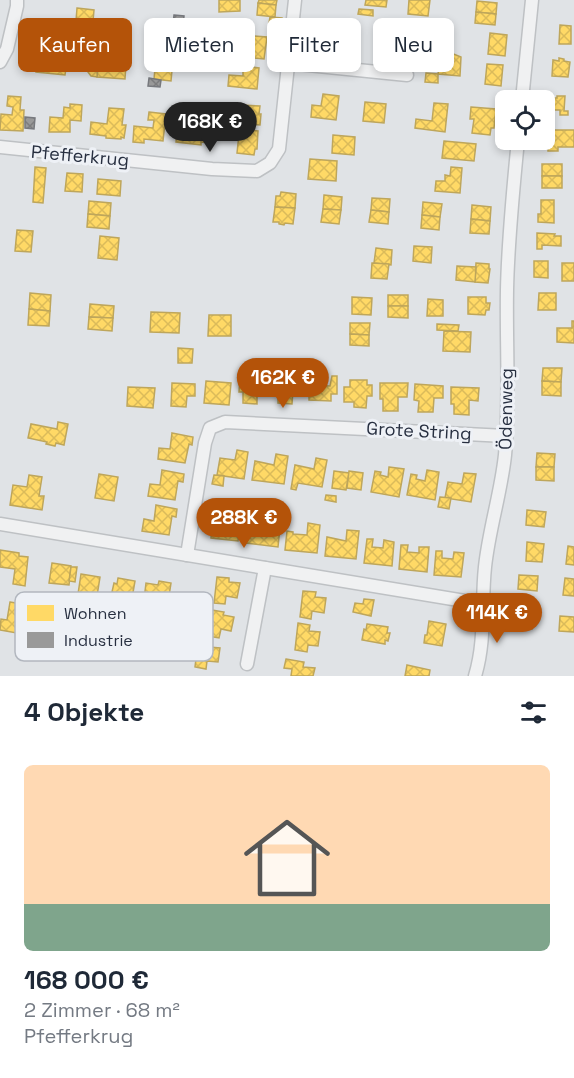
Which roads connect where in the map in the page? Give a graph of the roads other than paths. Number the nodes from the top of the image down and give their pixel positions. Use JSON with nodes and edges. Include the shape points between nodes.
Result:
{"nodes":[{"id":1,"x":17,"y":0,"type":"edge"},
{"id":2,"x":295,"y":0,"type":"edge"},
{"id":3,"x":532,"y":0,"type":"edge"},
{"id":4,"x":293,"y":18,"type":"edge"},
{"id":5,"x":0,"y":62,"type":"edge"},
{"id":6,"x":361,"y":70,"type":"edge"},
{"id":7,"x":287,"y":72,"type":"edge"},
{"id":8,"x":407,"y":75,"type":"dead end"},
{"id":9,"x":523,"y":90,"type":"edge"},
{"id":10,"x":0,"y":147,"type":"edge"},
{"id":11,"x":517,"y":150,"type":"edge"},
{"id":12,"x":506,"y":436,"type":"junction"},
{"id":13,"x":0,"y":524,"type":"edge"},
{"id":14,"x":187,"y":555,"type":"junction"},
{"id":15,"x":265,"y":568,"type":"junction"},
{"id":16,"x":483,"y":604,"type":"junction"},
{"id":17,"x":247,"y":664,"type":"dead end"},
{"id":18,"x":474,"y":676,"type":"edge"}],
"edges":[{"from":1,"to":5,"type":"street","via":[[7,49]]},
{"from":2,"to":4,"type":"street","name":"Pfefferkrug"},
{"from":3,"to":9,"type":"street"},
{"from":6,"to":8,"type":"street"},
{"from":7,"to":10,"type":"street","name":"Pfefferkrug","via":[[279,149],[270,163],[257,171]]},
{"from":11,"to":12,"type":"street","name":"Ödenweg","via":[[507,289]]},
{"from":12,"to":14,"type":"street","name":"Grote String","via":[[225,422],[210,428],[205,443]]},
{"from":12,"to":16,"type":"street","name":"Ödenweg","via":[[489,535]]},
{"from":13,"to":14,"type":"street"},
{"from":14,"to":15,"type":"street"},
{"from":15,"to":16,"type":"street"},
{"from":15,"to":17,"type":"street"},
{"from":16,"to":18,"type":"street","name":"Ödenweg","via":[[482,640]]}]}
